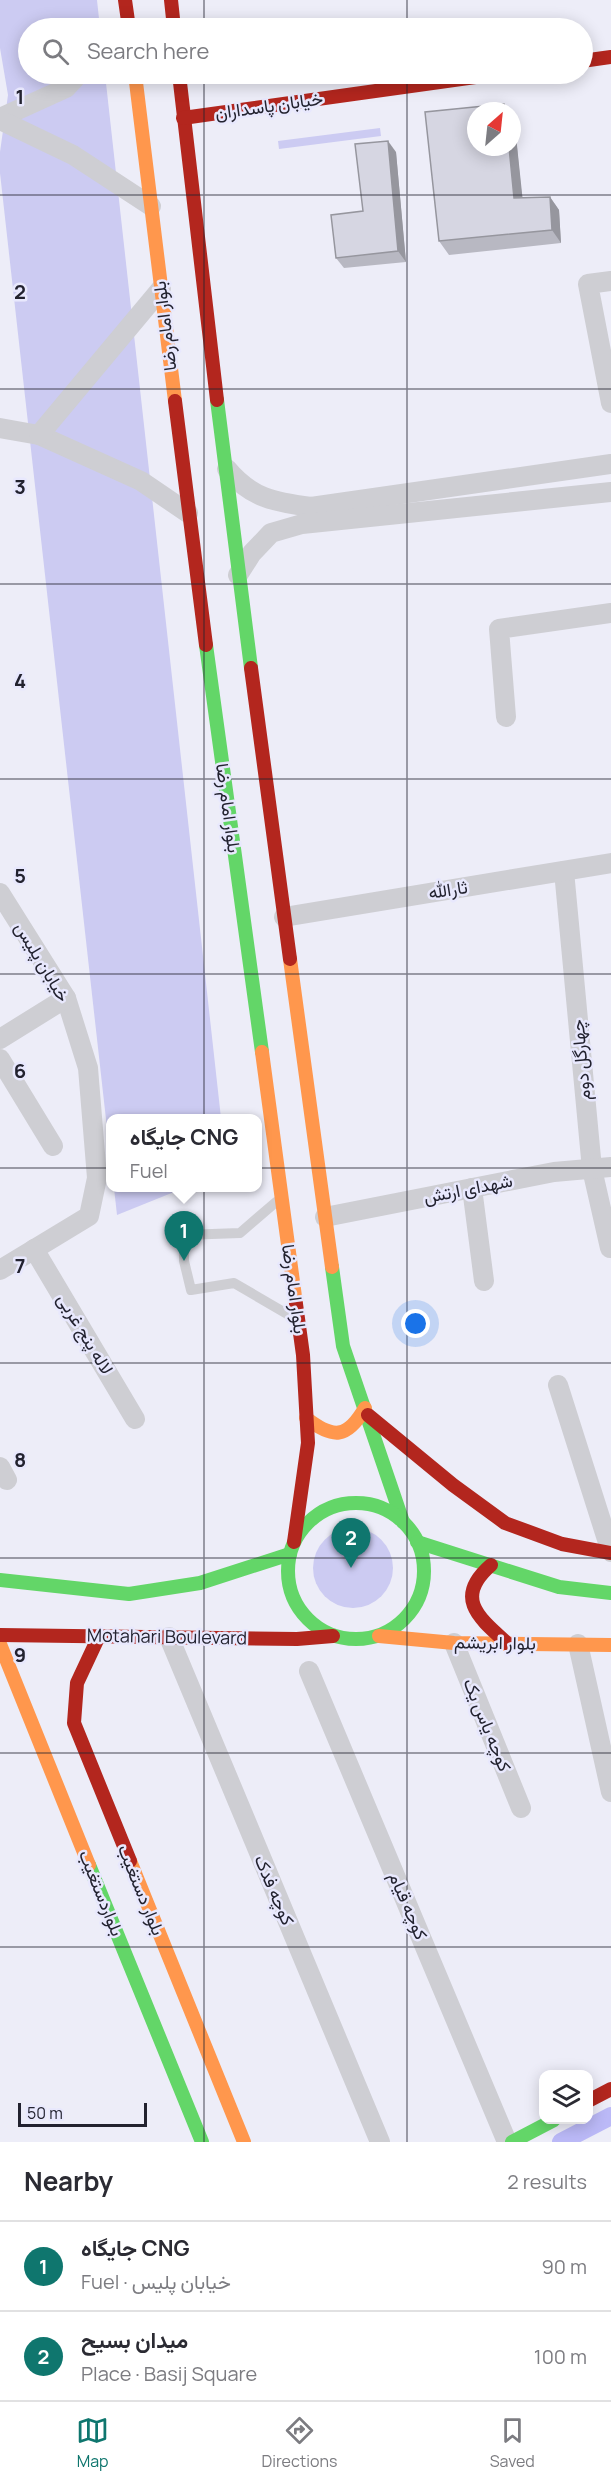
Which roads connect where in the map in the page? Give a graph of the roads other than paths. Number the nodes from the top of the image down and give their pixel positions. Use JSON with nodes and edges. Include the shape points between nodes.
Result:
{"nodes":[{"id":1,"x":125,"y":0,"type":"edge"},
{"id":2,"x":171,"y":0,"type":"edge"},
{"id":3,"x":126,"y":18,"type":"edge"},
{"id":4,"x":173,"y":18,"type":"edge"},
{"id":5,"x":611,"y":57,"type":"edge"},
{"id":6,"x":593,"y":59,"type":"edge"},
{"id":7,"x":70,"y":84,"type":"edge"},
{"id":8,"x":136,"y":84,"type":"edge"},
{"id":9,"x":179,"y":84,"type":"edge"},
{"id":10,"x":425,"y":84,"type":"edge"},
{"id":11,"x":183,"y":118,"type":"junction"},
{"id":12,"x":0,"y":119,"type":"edge"},
{"id":13,"x":151,"y":206,"type":"junction"},
{"id":14,"x":611,"y":281,"type":"edge"},
{"id":15,"x":161,"y":289,"type":"junction"},
{"id":16,"x":611,"y":403,"type":"edge"},
{"id":17,"x":0,"y":428,"type":"edge"},
{"id":18,"x":39,"y":435,"type":"junction"},
{"id":19,"x":611,"y":464,"type":"edge"},
{"id":20,"x":225,"y":467,"type":"junction"},
{"id":21,"x":611,"y":492,"type":"edge"},
{"id":22,"x":360,"y":508,"type":"junction"},
{"id":23,"x":188,"y":513,"type":"junction"},
{"id":24,"x":238,"y":575,"type":"junction"},
{"id":25,"x":611,"y":613,"type":"edge"},
{"id":26,"x":506,"y":717,"type":"dead end"},
{"id":27,"x":611,"y":863,"type":"edge"},
{"id":28,"x":564,"y":871,"type":"junction"},
{"id":29,"x":0,"y":893,"type":"edge"},
{"id":30,"x":284,"y":917,"type":"junction"},
{"id":31,"x":66,"y":998,"type":"junction"},
{"id":32,"x":0,"y":1039,"type":"edge"},
{"id":33,"x":0,"y":1059,"type":"edge"},
{"id":34,"x":53,"y":1146,"type":"dead end"},
{"id":35,"x":601,"y":1168,"type":"edge"},
{"id":36,"x":472,"y":1188,"type":"junction"},
{"id":37,"x":281,"y":1198,"type":"junction"},
{"id":38,"x":325,"y":1216,"type":"junction"},
{"id":39,"x":610,"y":1248,"type":"edge"},
{"id":40,"x":34,"y":1249,"type":"junction"},
{"id":41,"x":0,"y":1270,"type":"edge"},
{"id":42,"x":484,"y":1281,"type":"dead end"},
{"id":43,"x":298,"y":1321,"type":"junction"},
{"id":44,"x":558,"y":1385,"type":"dead end"},
{"id":45,"x":366,"y":1411,"type":"junction"},
{"id":46,"x":306,"y":1418,"type":"junction"},
{"id":47,"x":135,"y":1419,"type":"dead end"},
{"id":48,"x":403,"y":1522,"type":"junction"},
{"id":49,"x":417,"y":1542,"type":"junction"},
{"id":50,"x":292,"y":1548,"type":"junction"},
{"id":51,"x":611,"y":1553,"type":"edge"},
{"id":52,"x":492,"y":1565,"type":"junction"},
{"id":53,"x":0,"y":1580,"type":"edge"},
{"id":54,"x":20,"y":1582,"type":"junction"},
{"id":55,"x":611,"y":1593,"type":"edge"},
{"id":56,"x":7,"y":1595,"type":"dead end"},
{"id":57,"x":0,"y":1635,"type":"edge"},
{"id":58,"x":99,"y":1636,"type":"junction"},
{"id":59,"x":333,"y":1636,"type":"junction"},
{"id":60,"x":379,"y":1636,"type":"junction"},
{"id":61,"x":169,"y":1637,"type":"junction"},
{"id":62,"x":454,"y":1643,"type":"junction"},
{"id":63,"x":0,"y":1644,"type":"edge"},
{"id":64,"x":508,"y":1644,"type":"junction"},
{"id":65,"x":578,"y":1644,"type":"junction"},
{"id":66,"x":611,"y":1645,"type":"edge"},
{"id":67,"x":309,"y":1671,"type":"dead end"},
{"id":68,"x":611,"y":1792,"type":"edge"},
{"id":69,"x":521,"y":1808,"type":"dead end"},
{"id":70,"x":611,"y":2089,"type":"edge"},
{"id":71,"x":593,"y":2098,"type":"edge"},
{"id":72,"x":546,"y":2124,"type":"edge"},
{"id":73,"x":202,"y":2142,"type":"edge"},
{"id":74,"x":244,"y":2142,"type":"edge"},
{"id":75,"x":380,"y":2142,"type":"edge"},
{"id":76,"x":507,"y":2142,"type":"edge"},
{"id":77,"x":512,"y":2142,"type":"edge"}],
"edges":[{"from":1,"to":3,"type":"main road"},
{"from":2,"to":4,"type":"main road"},
{"from":5,"to":6,"type":"main road"},
{"from":7,"to":12,"type":"street"},
{"from":8,"to":13,"type":"main road","name":"بلوار امام رضا"},
{"from":9,"to":11,"type":"main road"},
{"from":10,"to":11,"type":"main road","name":"خیابان پاسداران"},
{"from":11,"to":20,"type":"main road"},
{"from":12,"to":13,"type":"street","via":[[73,155]]},
{"from":13,"to":15,"type":"main road","name":"بلوار امام رضا"},
{"from":14,"to":16,"type":"street","via":[[588,285]]},
{"from":15,"to":18,"type":"street"},
{"from":15,"to":23,"type":"main road","name":"بلوار امام رضا"},
{"from":17,"to":18,"type":"street"},
{"from":18,"to":23,"type":"street","via":[[141,481]]},
{"from":19,"to":22,"type":"street"},
{"from":20,"to":22,"type":"street","via":[[246,490],[277,502]]},
{"from":20,"to":24,"type":"main road"},
{"from":21,"to":22,"type":"street"},
{"from":22,"to":24,"type":"street","via":[[271,533]]},
{"from":23,"to":37,"type":"main road","name":"بلوار امام رضا"},
{"from":24,"to":30,"type":"main road"},
{"from":25,"to":26,"type":"street","via":[[499,629]]},
{"from":27,"to":28,"type":"street","name":"ثارالله"},
{"from":28,"to":30,"type":"street","name":"ثارالله"},
{"from":28,"to":35,"type":"street","name":"چهارگل دوم"},
{"from":29,"to":31,"type":"street","name":"خیابان پلیس"},
{"from":30,"to":38,"type":"main road"},
{"from":31,"to":32,"type":"street"},
{"from":31,"to":40,"type":"street","name":"خیابان پلیس","via":[[88,1068],[97,1178],[89,1216]]},
{"from":33,"to":34,"type":"street"},
{"from":35,"to":36,"type":"street","name":"شهدای ارتش","via":[[554,1172]]},
{"from":35,"to":39,"type":"street","name":"چهارگل دوم"},
{"from":36,"to":38,"type":"street","name":"شهدای ارتش"},
{"from":36,"to":42,"type":"street"},
{"from":37,"to":43,"type":"main road","name":"بلوار امام رضا"},
{"from":37,"to":43,"type":"lane","via":[[240,1233],[184,1234],[184,1262],[191,1290],[234,1283]]},
{"from":38,"to":45,"type":"main road","via":[[343,1346]]},
{"from":40,"to":41,"type":"street","name":"خیابان پلیس"},
{"from":40,"to":47,"type":"street","name":"لاله پنج غربی"},
{"from":43,"to":46,"type":"main road","name":"بلوار امام رضا"},
{"from":44,"to":51,"type":"street"},
{"from":45,"to":46,"type":"main road","via":[[339,1435],[328,1433]]},
{"from":45,"to":48,"type":"main road"},
{"from":45,"to":51,"type":"main road","via":[[453,1485],[505,1523],[561,1544]]},
{"from":46,"to":50,"type":"main road","name":"بلوار امام رضا","via":[[308,1443]]},
{"from":48,"to":49,"type":"main road"},
{"from":48,"to":50,"type":"main road","via":[[365,1503],[343,1504],[323,1511],[306,1524]]},
{"from":49,"to":52,"type":"main road"},
{"from":49,"to":60,"type":"main road","via":[[424,1564],[423,1587],[414,1608],[399,1625]]},
{"from":50,"to":54,"type":"main road","via":[[200,1583],[129,1594]]},
{"from":50,"to":59,"type":"main road","via":[[287,1564],[289,1587],[298,1608],[313,1625]]},
{"from":52,"to":55,"type":"main road","via":[[559,1587]]},
{"from":52,"to":64,"type":"main road","via":[[478,1575],[472,1589],[472,1607],[480,1620]]},
{"from":53,"to":54,"type":"main road"},
{"from":54,"to":56,"type":"main road"},
{"from":57,"to":58,"type":"main road","name":"Motahari Boulevard"},
{"from":58,"to":61,"type":"main road","name":"Motahari Boulevard"},
{"from":58,"to":74,"type":"main road","name":"بلوار دستغیب","via":[[77,1683],[74,1723],[157,1942]]},
{"from":59,"to":60,"type":"main road","via":[[356,1640]]},
{"from":59,"to":61,"type":"main road","name":"Motahari Boulevard"},
{"from":60,"to":62,"type":"main road","name":"بلوار ابریشم"},
{"from":61,"to":75,"type":"street","name":"کوچه فدک"},
{"from":62,"to":64,"type":"main road","name":"بلوار ابریشم"},
{"from":62,"to":69,"type":"street","name":"کوچه یاس یک"},
{"from":63,"to":73,"type":"main road","name":"بلواردستغیب","via":[[130,1953]]},
{"from":64,"to":65,"type":"main road","name":"بلوار ابریشم"},
{"from":65,"to":66,"type":"main road","name":"بلوار ابریشم"},
{"from":65,"to":68,"type":"street"},
{"from":67,"to":76,"type":"street","name":"کوچه قیام"},
{"from":70,"to":71,"type":"main road"},
{"from":72,"to":77,"type":"main road"}]}
